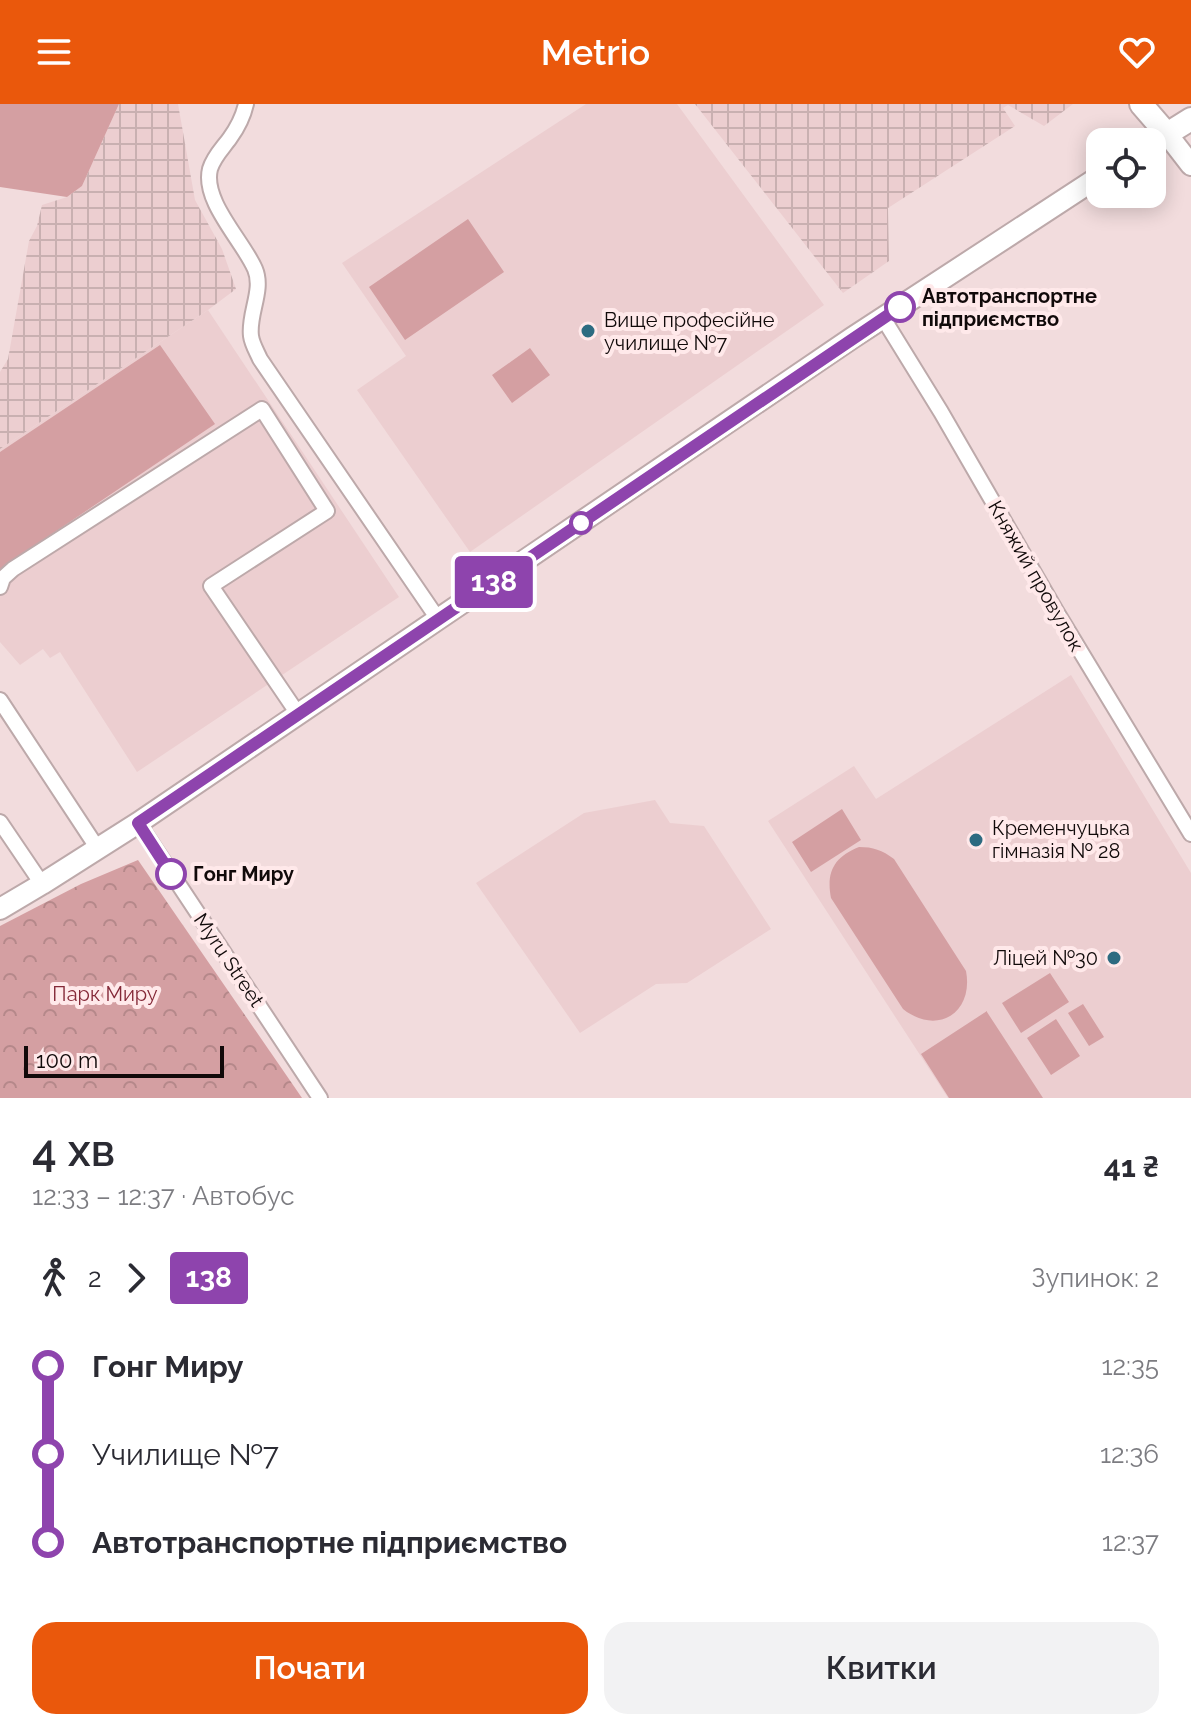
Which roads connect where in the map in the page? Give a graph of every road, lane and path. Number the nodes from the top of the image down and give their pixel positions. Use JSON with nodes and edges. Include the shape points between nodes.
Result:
{"nodes":[{"id":1,"x":246,"y":104,"type":"edge"},
{"id":2,"x":1141,"y":104,"type":"edge"},
{"id":3,"x":1191,"y":119,"type":"edge"},
{"id":4,"x":1154,"y":128,"type":"edge"},
{"id":5,"x":1166,"y":135,"type":"edge"},
{"id":6,"x":1166,"y":144,"type":"edge"},
{"id":7,"x":1191,"y":165,"type":"edge"},
{"id":8,"x":1086,"y":185,"type":"edge"},
{"id":9,"x":883,"y":318,"type":"junction"},
{"id":10,"x":0,"y":587,"type":"edge"},
{"id":11,"x":438,"y":619,"type":"junction"},
{"id":12,"x":0,"y":700,"type":"edge"},
{"id":13,"x":298,"y":714,"type":"junction"},
{"id":14,"x":0,"y":822,"type":"edge"},
{"id":15,"x":138,"y":823,"type":"junction"},
{"id":16,"x":1191,"y":834,"type":"edge"},
{"id":17,"x":98,"y":849,"type":"junction"},
{"id":18,"x":42,"y":884,"type":"junction"},
{"id":19,"x":0,"y":909,"type":"edge"},
{"id":20,"x":320,"y":1098,"type":"edge"}],
"edges":[{"from":1,"to":11,"type":"street","via":[[210,170],[210,188],[256,271],[251,337],[260,359]]},
{"from":2,"to":4,"type":"main road"},
{"from":3,"to":5,"type":"main road"},
{"from":6,"to":7,"type":"street"},
{"from":8,"to":9,"type":"street"},
{"from":9,"to":11,"type":"street"},
{"from":9,"to":16,"type":"street","name":"Княжий провулок"},
{"from":10,"to":13,"type":"street","via":[[13,569],[262,409],[327,511],[211,586]]},
{"from":11,"to":13,"type":"street"},
{"from":12,"to":17,"type":"street"},
{"from":13,"to":15,"type":"street"},
{"from":14,"to":18,"type":"street"},
{"from":15,"to":17,"type":"street"},
{"from":15,"to":20,"type":"street","name":"Myru Street"},
{"from":17,"to":18,"type":"street"},
{"from":18,"to":19,"type":"street"}]}
